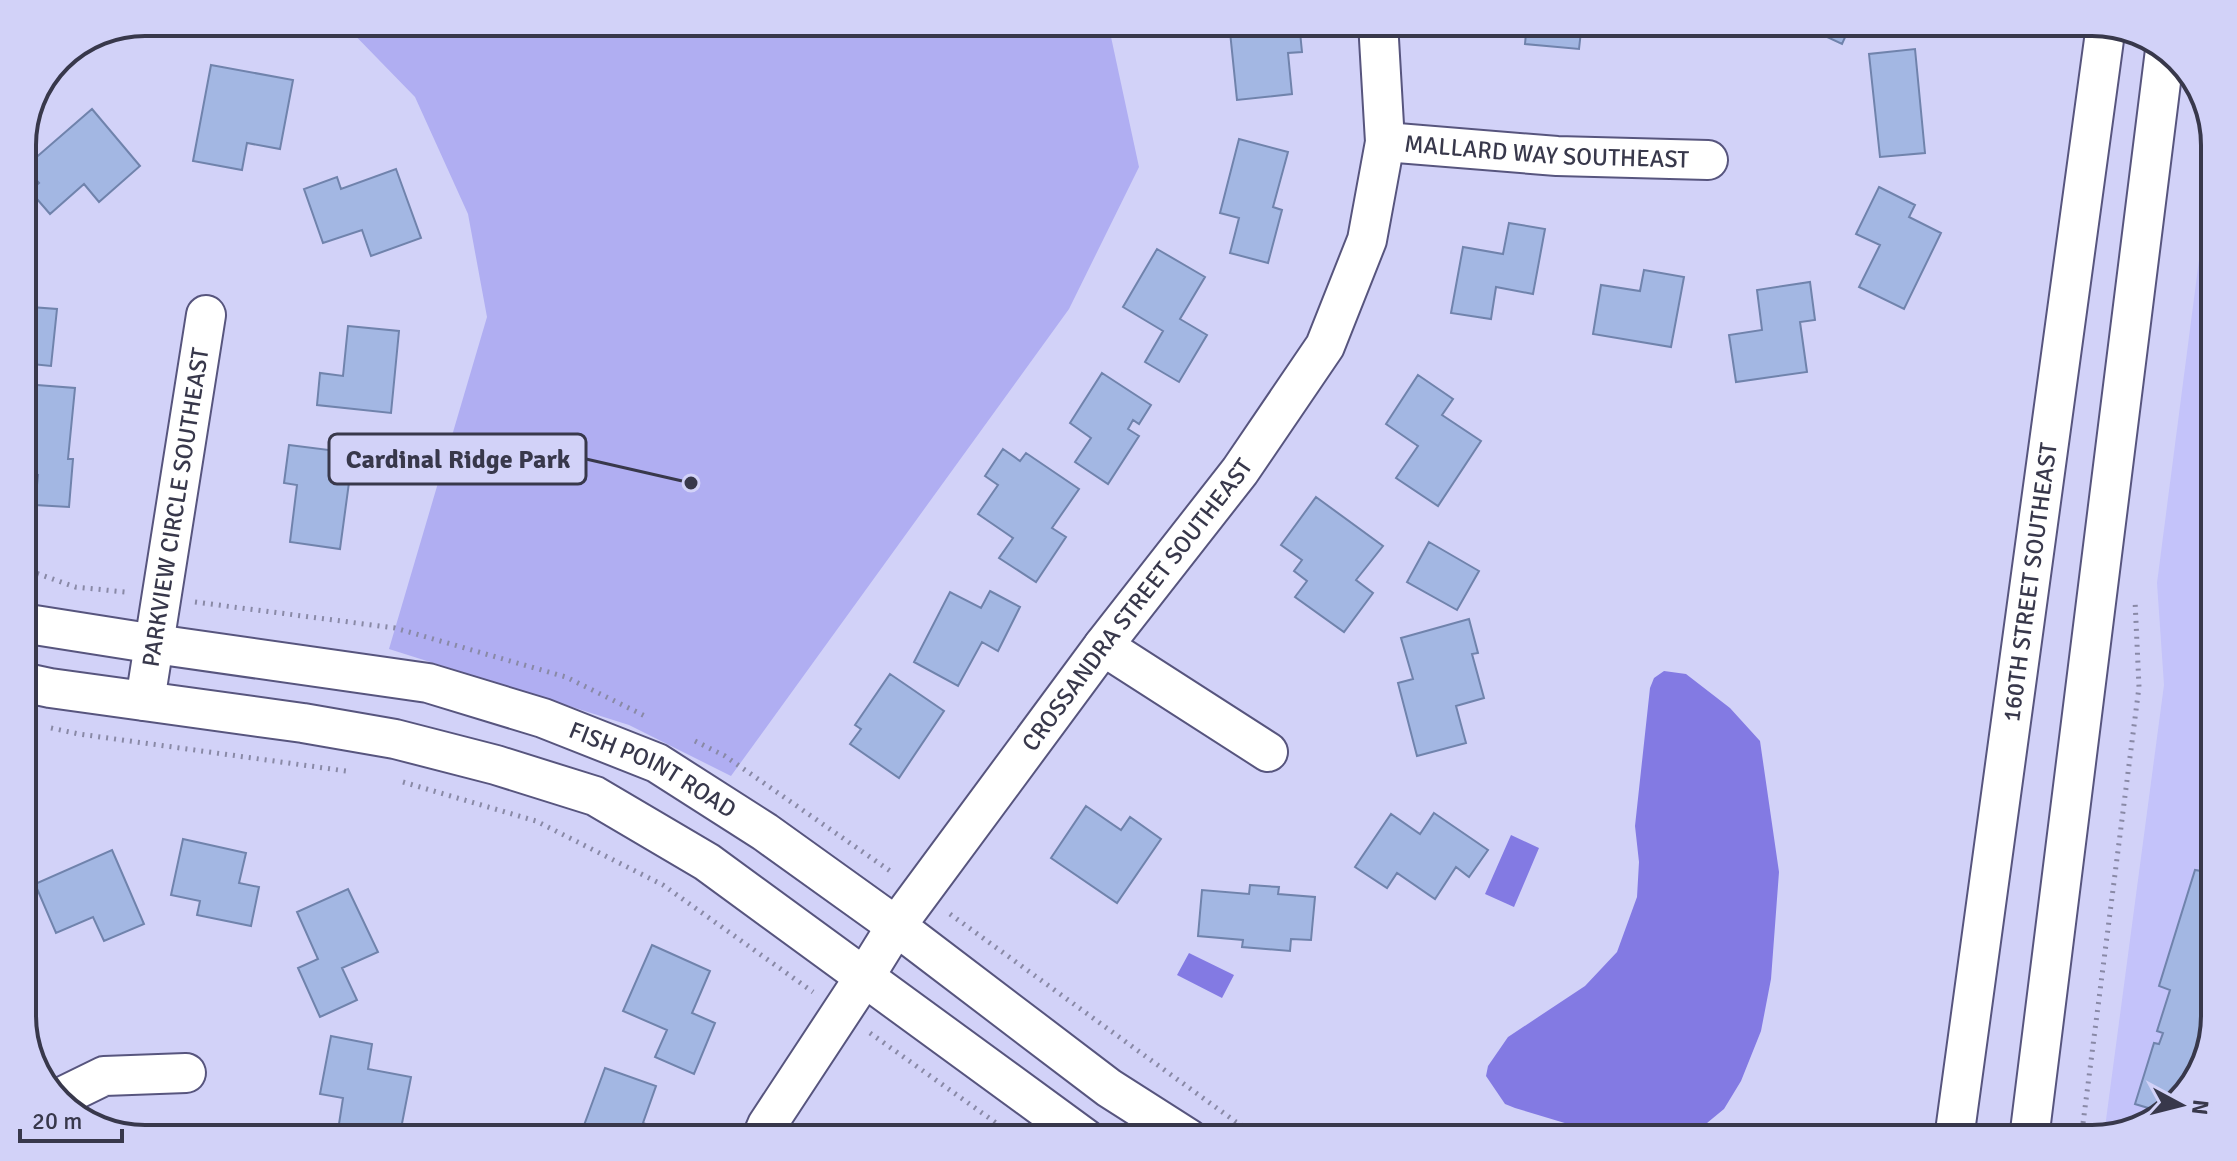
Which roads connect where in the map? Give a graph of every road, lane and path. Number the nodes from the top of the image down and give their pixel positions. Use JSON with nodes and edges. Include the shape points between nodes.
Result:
{"nodes":[{"id":1,"x":1379,"y":36,"type":"edge"},
{"id":2,"x":2104,"y":37,"type":"edge"},
{"id":3,"x":2163,"y":63,"type":"edge"},
{"id":4,"x":1385,"y":142,"type":"junction"},
{"id":5,"x":1708,"y":160,"type":"dead end"},
{"id":6,"x":206,"y":315,"type":"dead end"},
{"id":7,"x":2135,"y":599,"type":"dead end"},
{"id":8,"x":36,"y":625,"type":"edge"},
{"id":9,"x":155,"y":644,"type":"junction"},
{"id":10,"x":1103,"y":646,"type":"junction"},
{"id":11,"x":36,"y":685,"type":"edge"},
{"id":12,"x":145,"y":701,"type":"junction"},
{"id":13,"x":51,"y":728,"type":"dead end"},
{"id":14,"x":1268,"y":752,"type":"dead end"},
{"id":15,"x":351,"y":771,"type":"dead end"},
{"id":16,"x":395,"y":779,"type":"dead end"},
{"id":17,"x":896,"y":926,"type":"junction"},
{"id":18,"x":865,"y":976,"type":"junction"},
{"id":19,"x":842,"y":1013,"type":"junction"},
{"id":20,"x":186,"y":1073,"type":"dead end"},
{"id":21,"x":68,"y":1093,"type":"edge"},
{"id":22,"x":767,"y":1125,"type":"edge"},
{"id":23,"x":1000,"y":1125,"type":"edge"},
{"id":24,"x":1067,"y":1125,"type":"edge"},
{"id":25,"x":1167,"y":1125,"type":"edge"},
{"id":26,"x":1956,"y":1125,"type":"edge"},
{"id":27,"x":2031,"y":1125,"type":"edge"},
{"id":28,"x":2083,"y":1125,"type":"edge"}],
"edges":[{"from":1,"to":4,"type":"street","name":"CROSSANDRA STREET SOUTHEAST"},
{"from":2,"to":26,"type":"street","name":"160TH STREET SOUTHEAST"},
{"from":3,"to":27,"type":"street"},
{"from":4,"to":5,"type":"street","name":"MALLARD WAY SOUTHEAST","via":[[1557,156]]},
{"from":4,"to":10,"type":"street","name":"CROSSANDRA STREET SOUTHEAST","via":[[1367,240],[1325,346],[1240,471]]},
{"from":6,"to":9,"type":"street","name":"PARKVIEW CIRCLE SOUTHEAST"},
{"from":7,"to":28,"type":"path","via":[[2139,687]]},
{"from":8,"to":9,"type":"street","name":"FISH POINT ROAD"},
{"from":9,"to":12,"type":"street","name":"PARKVIEW CIRCLE SOUTHEAST"},
{"from":9,"to":17,"type":"street","name":"FISH POINT ROAD","via":[[428,683],[543,718],[657,763]]},
{"from":10,"to":14,"type":"street"},
{"from":10,"to":17,"type":"street","name":"CROSSANDRA STREET SOUTHEAST"},
{"from":11,"to":12,"type":"street","name":"FISH POINT ROAD"},
{"from":12,"to":18,"type":"street","name":"FISH POINT ROAD","via":[[395,739],[595,796],[707,862]]},
{"from":13,"to":15,"type":"path"},
{"from":16,"to":19,"type":"path","via":[[536,821],[663,885]]},
{"from":17,"to":18,"type":"street","name":"CROSSANDRA STREET SOUTHEAST"},
{"from":17,"to":25,"type":"street","name":"FISH POINT ROAD","via":[[1109,1088]]},
{"from":18,"to":19,"type":"street","name":"CROSSANDRA STREET SOUTHEAST"},
{"from":18,"to":24,"type":"street","name":"FISH POINT ROAD"},
{"from":19,"to":22,"type":"street","name":"CROSSANDRA STREET SOUTHEAST"},
{"from":19,"to":23,"type":"path"},
{"from":20,"to":21,"type":"street","via":[[104,1076]]}]}
